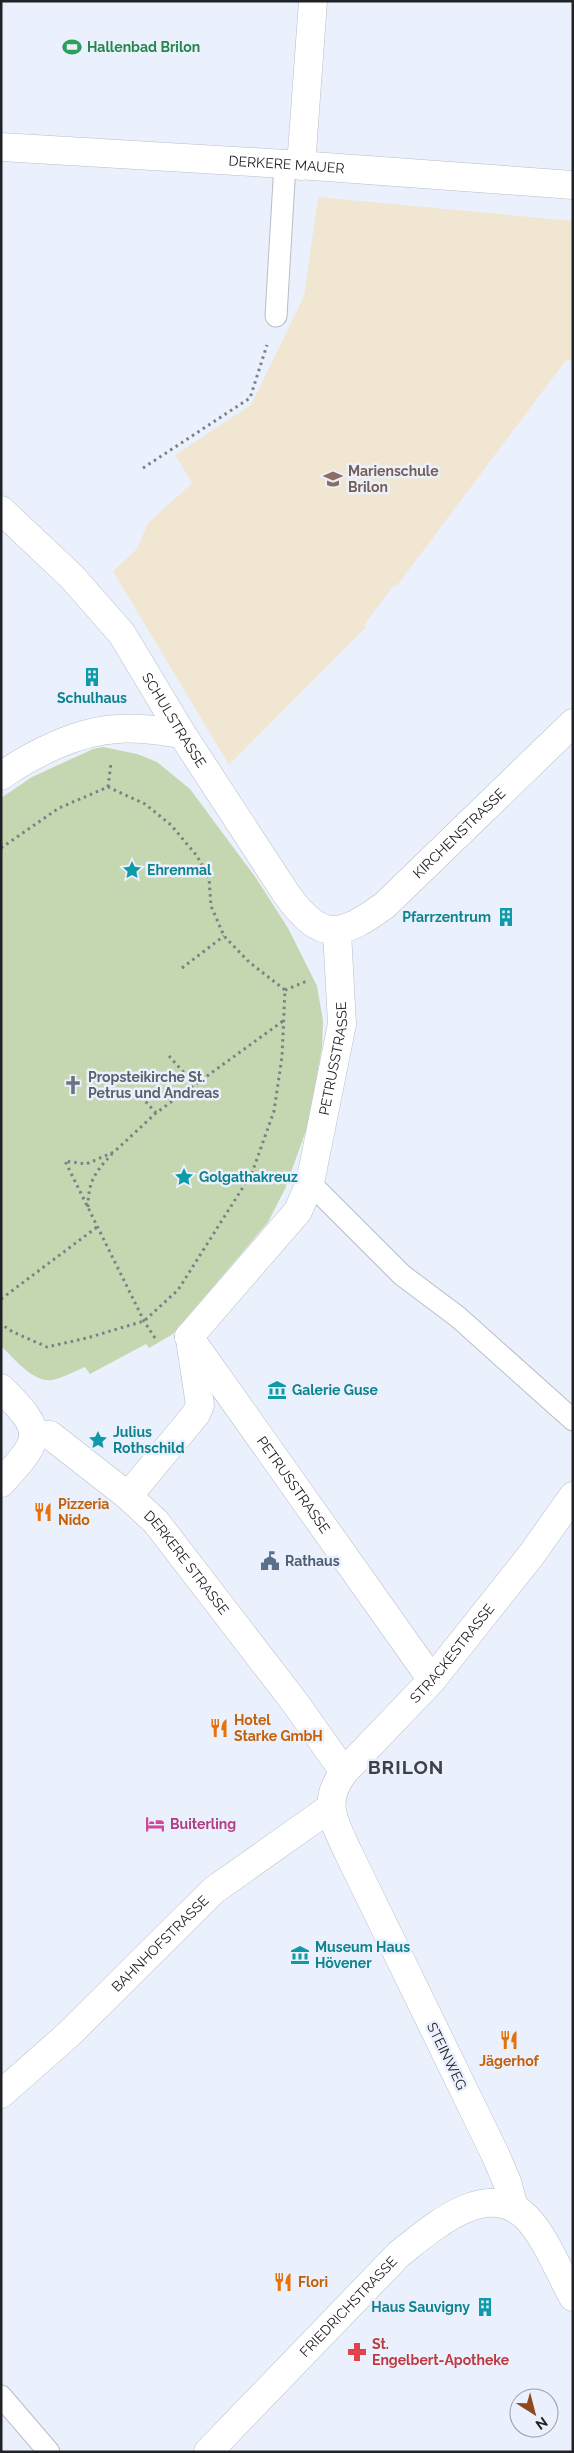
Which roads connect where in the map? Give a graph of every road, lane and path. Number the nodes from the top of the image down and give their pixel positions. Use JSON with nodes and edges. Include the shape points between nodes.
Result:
{"nodes":[{"id":1,"x":313,"y":1,"type":"edge"},
{"id":2,"x":1,"y":146,"type":"edge"},
{"id":3,"x":293,"y":165,"type":"junction"},
{"id":4,"x":573,"y":185,"type":"edge"},
{"id":5,"x":276,"y":316,"type":"joint"},
{"id":6,"x":143,"y":468,"type":"dead end"},
{"id":7,"x":1,"y":510,"type":"edge"},
{"id":8,"x":573,"y":723,"type":"edge"},
{"id":9,"x":182,"y":734,"type":"junction"},
{"id":10,"x":1,"y":776,"type":"edge"},
{"id":11,"x":1,"y":848,"type":"edge"},
{"id":12,"x":337,"y":932,"type":"junction"},
{"id":13,"x":224,"y":936,"type":"junction"},
{"id":14,"x":182,"y":968,"type":"dead end"},
{"id":15,"x":283,"y":1020,"type":"junction"},
{"id":16,"x":169,"y":1056,"type":"dead end"},
{"id":17,"x":196,"y":1085,"type":"junction"},
{"id":18,"x":137,"y":1092,"type":"dead end"},
{"id":19,"x":156,"y":1113,"type":"junction"},
{"id":20,"x":114,"y":1152,"type":"junction"},
{"id":21,"x":310,"y":1183,"type":"junction"},
{"id":22,"x":88,"y":1209,"type":"junction"},
{"id":23,"x":97,"y":1227,"type":"junction"},
{"id":24,"x":1,"y":1299,"type":"edge"},
{"id":25,"x":144,"y":1321,"type":"junction"},
{"id":26,"x":1,"y":1324,"type":"edge"},
{"id":27,"x":189,"y":1338,"type":"junction"},
{"id":28,"x":1,"y":1388,"type":"edge"},
{"id":29,"x":573,"y":1420,"type":"edge"},
{"id":30,"x":34,"y":1434,"type":"junction"},
{"id":31,"x":1,"y":1483,"type":"edge"},
{"id":32,"x":128,"y":1496,"type":"junction"},
{"id":33,"x":573,"y":1496,"type":"edge"},
{"id":34,"x":432,"y":1680,"type":"junction"},
{"id":35,"x":344,"y":1772,"type":"junction"},
{"id":36,"x":330,"y":1808,"type":"junction"},
{"id":37,"x":1,"y":2094,"type":"edge"},
{"id":38,"x":514,"y":2207,"type":"junction"},
{"id":39,"x":570,"y":2287,"type":"edge"},
{"id":40,"x":1,"y":2396,"type":"edge"},
{"id":41,"x":50,"y":2452,"type":"edge"},
{"id":42,"x":208,"y":2452,"type":"edge"}],
"edges":[{"from":1,"to":3,"type":"street"},
{"from":2,"to":3,"type":"street","name":"DERKERE MAUER"},
{"from":3,"to":4,"type":"street","name":"DERKERE MAUER"},
{"from":3,"to":5,"type":"lane"},
{"from":5,"to":6,"type":"path","via":[[250,398]]},
{"from":7,"to":9,"type":"street","name":"SCHULSTRASSE","via":[[72,577],[113,622]]},
{"from":8,"to":12,"type":"street","name":"KIRCHENSTRASSE","via":[[385,905],[366,919]]},
{"from":9,"to":10,"type":"street","via":[[132,728],[96,733],[25,759]]},
{"from":9,"to":12,"type":"street","name":"SCHULSTRASSE","via":[[295,906],[317,925]]},
{"from":11,"to":13,"type":"path","via":[[59,808],[108,787],[145,804],[171,825],[196,856],[209,878],[211,906]]},
{"from":12,"to":21,"type":"street","name":"PETRUSSTRASSE","via":[[342,1024]]},
{"from":13,"to":14,"type":"path"},
{"from":13,"to":15,"type":"path","via":[[249,962],[285,990]]},
{"from":15,"to":17,"type":"path"},
{"from":15,"to":25,"type":"path","via":[[282,1057],[274,1111],[252,1173],[178,1290]]},
{"from":16,"to":17,"type":"path"},
{"from":17,"to":19,"type":"path"},
{"from":18,"to":19,"type":"path"},
{"from":19,"to":20,"type":"path"},
{"from":20,"to":22,"type":"path","via":[[97,1171],[88,1190]]},
{"from":20,"to":22,"type":"path","via":[[86,1164],[65,1161]]},
{"from":21,"to":27,"type":"street","name":"PETRUSSTRASSE","via":[[298,1211]]},
{"from":21,"to":29,"type":"lane","via":[[402,1275],[458,1317]]},
{"from":22,"to":23,"type":"path"},
{"from":23,"to":24,"type":"path"},
{"from":23,"to":25,"type":"path"},
{"from":25,"to":26,"type":"path","via":[[47,1347]]},
{"from":27,"to":32,"type":"street","via":[[200,1405]]},
{"from":27,"to":34,"type":"street","name":"PETRUSSTRASSE"},
{"from":28,"to":30,"type":"street","via":[[31,1422]]},
{"from":30,"to":31,"type":"street","via":[[32,1446]]},
{"from":30,"to":32,"type":"street","name":"DERKERE STRASSE","via":[[50,1435]]},
{"from":32,"to":35,"type":"street","name":"DERKERE STRASSE","via":[[156,1522],[296,1704]]},
{"from":33,"to":34,"type":"street","name":"STRACKESTRASSE","via":[[532,1554]]},
{"from":34,"to":35,"type":"street","name":"STRACKESTRASSE"},
{"from":35,"to":36,"type":"street","name":"STRACKESTRASSE","via":[[333,1790]]},
{"from":36,"to":37,"type":"street","name":"BAHNHOFSTRASSE","via":[[214,1890],[69,2034]]},
{"from":36,"to":38,"type":"street","name":"STEINWEG","via":[[348,1852],[495,2154]]},
{"from":38,"to":39,"type":"street","name":"STEINWEG","via":[[535,2229]]},
{"from":38,"to":42,"type":"street","name":"FRIEDRICHSTRASSE","via":[[499,2203],[471,2206],[433,2226],[399,2254]]},
{"from":40,"to":41,"type":"lane"}]}
